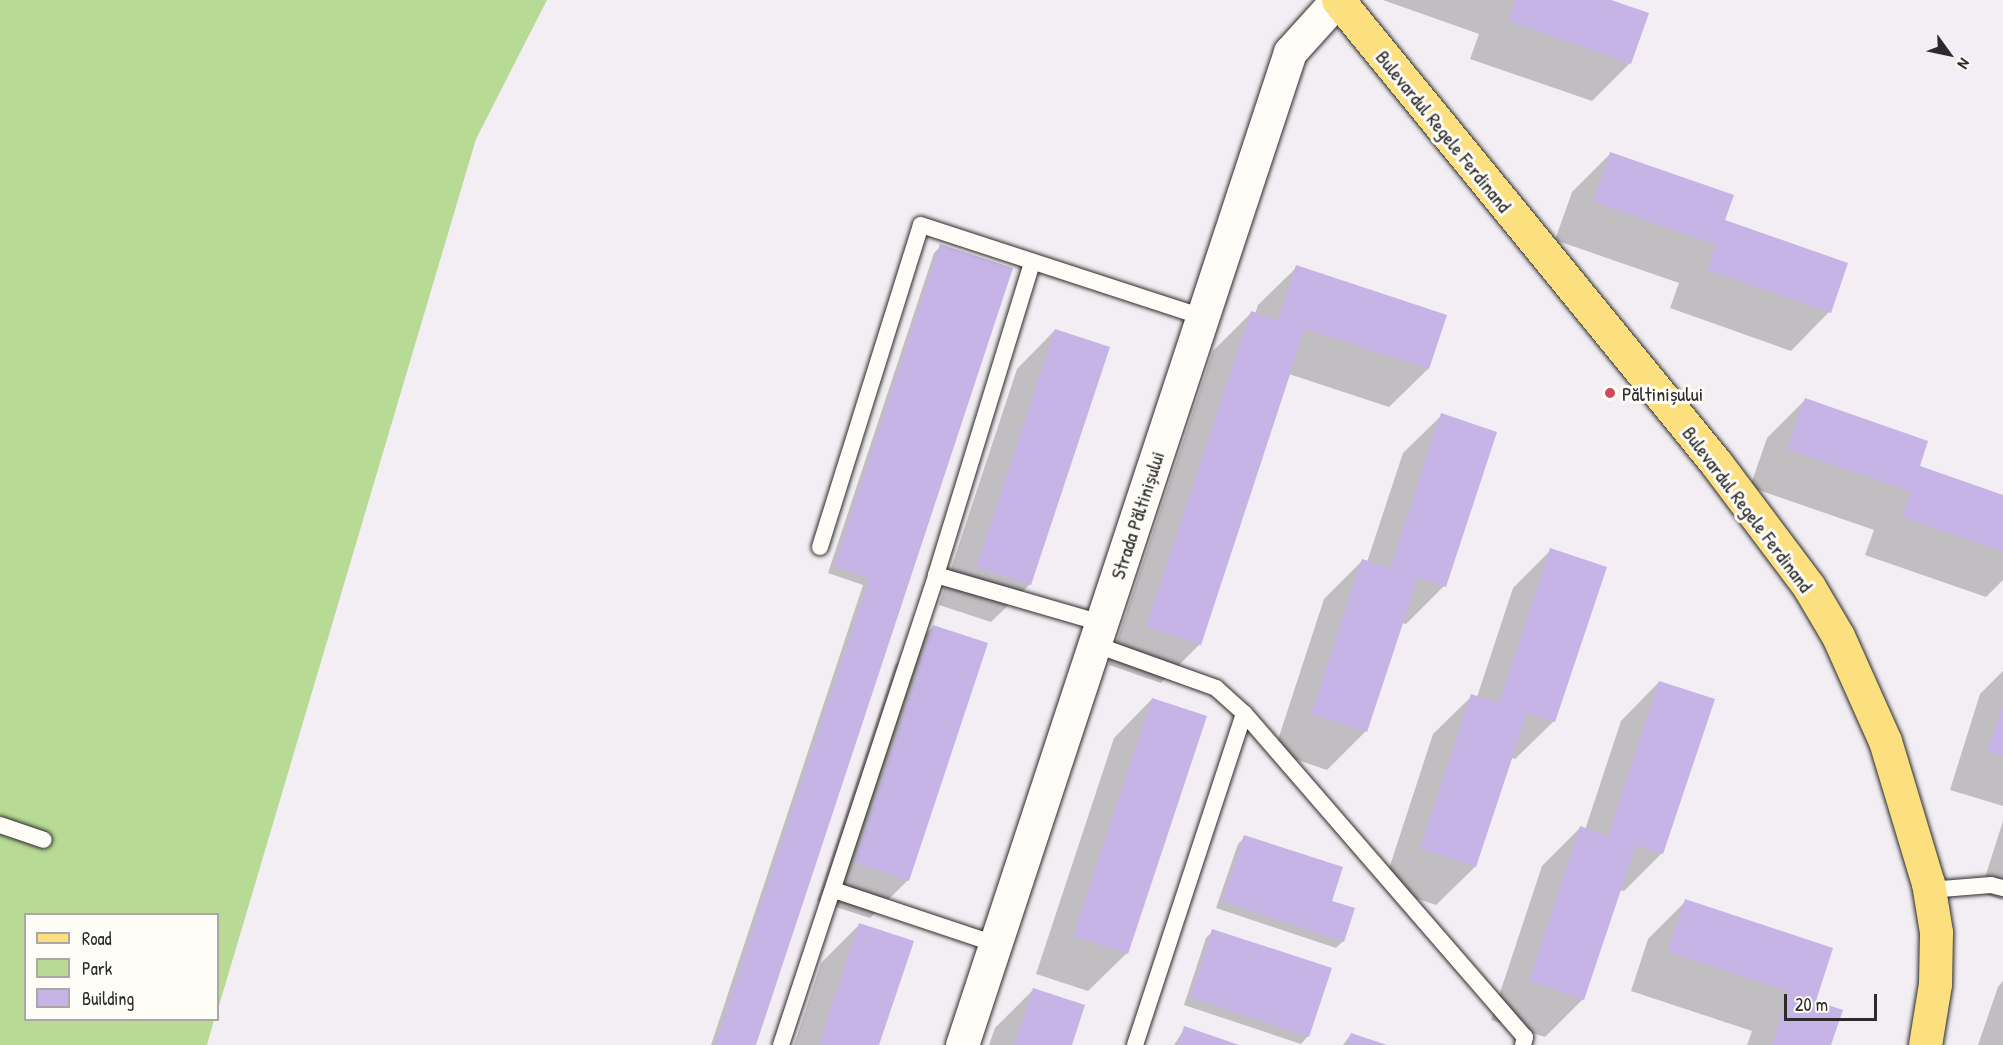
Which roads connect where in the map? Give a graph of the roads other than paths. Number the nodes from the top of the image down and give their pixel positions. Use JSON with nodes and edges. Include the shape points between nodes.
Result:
{"nodes":[{"id":1,"x":1337,"y":0,"type":"edge"},
{"id":2,"x":1032,"y":263,"type":"junction"},
{"id":3,"x":1202,"y":317,"type":"junction"},
{"id":4,"x":820,"y":547,"type":"dead end"},
{"id":5,"x":936,"y":575,"type":"junction"},
{"id":6,"x":1097,"y":633,"type":"junction"},
{"id":7,"x":1244,"y":713,"type":"junction"},
{"id":8,"x":0,"y":825,"type":"edge"},
{"id":9,"x":44,"y":840,"type":"dead end"},
{"id":10,"x":2003,"y":888,"type":"edge"},
{"id":11,"x":834,"y":890,"type":"junction"},
{"id":12,"x":1929,"y":890,"type":"junction"},
{"id":13,"x":995,"y":944,"type":"junction"},
{"id":14,"x":781,"y":1045,"type":"edge"},
{"id":15,"x":962,"y":1045,"type":"edge"},
{"id":16,"x":1135,"y":1045,"type":"edge"},
{"id":17,"x":1523,"y":1045,"type":"edge"},
{"id":18,"x":1925,"y":1045,"type":"edge"}],
"edges":[{"from":1,"to":3,"type":"street","name":"Strada Păltinișului","via":[[1290,52]]},
{"from":1,"to":12,"type":"main road","name":"Bulevardul Regele Ferdinand","via":[[1716,463],[1809,587],[1839,636],[1886,741]]},
{"from":2,"to":3,"type":"lane"},
{"from":2,"to":4,"type":"lane","via":[[921,225]]},
{"from":2,"to":5,"type":"lane"},
{"from":3,"to":6,"type":"street","name":"Strada Păltinișului"},
{"from":5,"to":6,"type":"lane"},
{"from":5,"to":11,"type":"lane"},
{"from":6,"to":7,"type":"lane","via":[[1216,688]]},
{"from":6,"to":13,"type":"street","name":"Strada Păltinișului"},
{"from":7,"to":16,"type":"lane"},
{"from":7,"to":17,"type":"lane","via":[[1525,1037]]},
{"from":8,"to":9,"type":"lane"},
{"from":10,"to":12,"type":"lane","via":[[1991,885]]},
{"from":11,"to":13,"type":"lane"},
{"from":11,"to":14,"type":"lane"},
{"from":12,"to":18,"type":"main road","name":"Bulevardul Regele Ferdinand","via":[[1936,947]]},
{"from":13,"to":15,"type":"street","name":"Strada Păltinișului"}]}
